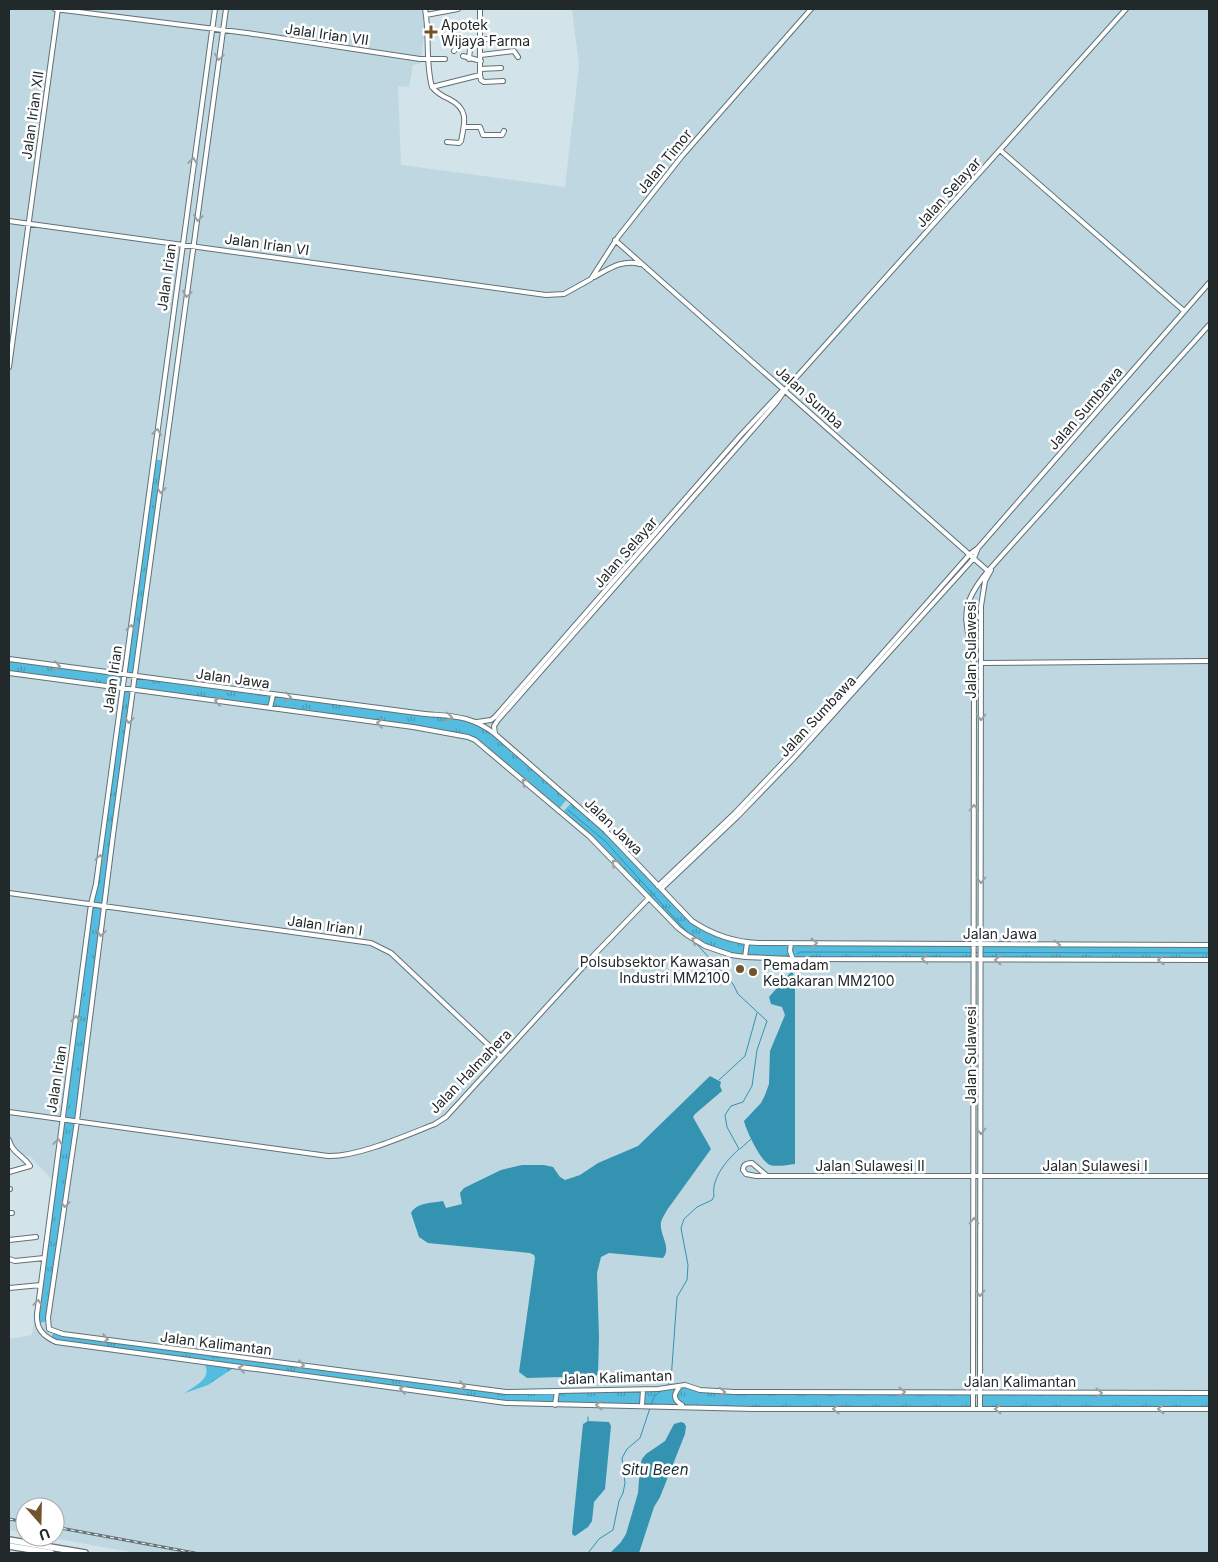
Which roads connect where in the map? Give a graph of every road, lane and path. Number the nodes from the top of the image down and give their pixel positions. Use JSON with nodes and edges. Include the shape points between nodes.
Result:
{"nodes":[{"id":1,"x":56,"y":9,"type":"edge"},
{"id":2,"x":215,"y":9,"type":"edge"},
{"id":3,"x":226,"y":9,"type":"edge"},
{"id":4,"x":425,"y":9,"type":"edge"},
{"id":5,"x":452,"y":9,"type":"edge"},
{"id":6,"x":458,"y":9,"type":"edge"},
{"id":7,"x":480,"y":9,"type":"edge"},
{"id":8,"x":811,"y":9,"type":"edge"},
{"id":9,"x":1126,"y":9,"type":"edge"},
{"id":10,"x":426,"y":15,"type":"junction"},
{"id":11,"x":212,"y":30,"type":"junction"},
{"id":12,"x":223,"y":30,"type":"junction"},
{"id":13,"x":480,"y":40,"type":"junction"},
{"id":14,"x":494,"y":40,"type":"dead end"},
{"id":15,"x":470,"y":49,"type":"dead end"},
{"id":16,"x":454,"y":51,"type":"dead end"},
{"id":17,"x":481,"y":55,"type":"junction"},
{"id":18,"x":463,"y":56,"type":"dead end"},
{"id":19,"x":518,"y":57,"type":"dead end"},
{"id":20,"x":428,"y":59,"type":"junction"},
{"id":21,"x":445,"y":59,"type":"dead end"},
{"id":22,"x":469,"y":59,"type":"junction"},
{"id":23,"x":480,"y":61,"type":"junction"},
{"id":24,"x":501,"y":68,"type":"dead end"},
{"id":25,"x":480,"y":69,"type":"junction"},
{"id":26,"x":480,"y":75,"type":"junction"},
{"id":27,"x":503,"y":81,"type":"dead end"},
{"id":28,"x":432,"y":87,"type":"junction"},
{"id":29,"x":464,"y":127,"type":"junction"},
{"id":30,"x":504,"y":131,"type":"dead end"},
{"id":31,"x":448,"y":142,"type":"dead end"},
{"id":32,"x":1000,"y":150,"type":"junction"},
{"id":33,"x":9,"y":221,"type":"edge"},
{"id":34,"x":28,"y":224,"type":"junction"},
{"id":35,"x":615,"y":240,"type":"junction"},
{"id":36,"x":182,"y":244,"type":"junction"},
{"id":37,"x":194,"y":246,"type":"junction"},
{"id":38,"x":643,"y":265,"type":"junction"},
{"id":39,"x":591,"y":279,"type":"junction"},
{"id":40,"x":1209,"y":283,"type":"edge"},
{"id":41,"x":523,"y":291,"type":"joint"},
{"id":42,"x":1184,"y":311,"type":"junction"},
{"id":43,"x":1209,"y":325,"type":"edge"},
{"id":44,"x":9,"y":367,"type":"edge"},
{"id":45,"x":785,"y":390,"type":"junction"},
{"id":46,"x":153,"y":460,"type":"junction"},
{"id":47,"x":165,"y":461,"type":"junction"},
{"id":48,"x":978,"y":548,"type":"junction"},
{"id":49,"x":970,"y":554,"type":"junction"},
{"id":50,"x":974,"y":558,"type":"junction"},
{"id":51,"x":994,"y":566,"type":"junction"},
{"id":52,"x":988,"y":570,"type":"junction"},
{"id":53,"x":981,"y":619,"type":"junction"},
{"id":54,"x":966,"y":620,"type":"junction"},
{"id":55,"x":9,"y":659,"type":"edge"},
{"id":56,"x":1209,"y":661,"type":"edge"},
{"id":57,"x":974,"y":663,"type":"junction"},
{"id":58,"x":982,"y":663,"type":"junction"},
{"id":59,"x":9,"y":673,"type":"edge"},
{"id":60,"x":124,"y":674,"type":"junction"},
{"id":61,"x":135,"y":676,"type":"junction"},
{"id":62,"x":122,"y":688,"type":"junction"},
{"id":63,"x":133,"y":690,"type":"junction"},
{"id":64,"x":850,"y":693,"type":"junction"},
{"id":65,"x":273,"y":695,"type":"junction"},
{"id":66,"x":506,"y":707,"type":"junction"},
{"id":67,"x":270,"y":708,"type":"junction"},
{"id":68,"x":477,"y":722,"type":"junction"},
{"id":69,"x":494,"y":734,"type":"junction"},
{"id":70,"x":660,"y":888,"type":"junction"},
{"id":71,"x":9,"y":893,"type":"edge"},
{"id":72,"x":649,"y":898,"type":"junction"},
{"id":73,"x":91,"y":904,"type":"junction"},
{"id":74,"x":104,"y":906,"type":"junction"},
{"id":75,"x":747,"y":942,"type":"junction"},
{"id":76,"x":791,"y":943,"type":"junction"},
{"id":77,"x":1209,"y":945,"type":"edge"},
{"id":78,"x":973,"y":946,"type":"junction"},
{"id":79,"x":981,"y":946,"type":"junction"},
{"id":80,"x":745,"y":957,"type":"junction"},
{"id":81,"x":973,"y":958,"type":"junction"},
{"id":82,"x":981,"y":958,"type":"junction"},
{"id":83,"x":793,"y":959,"type":"junction"},
{"id":84,"x":1209,"y":960,"type":"edge"},
{"id":85,"x":501,"y":1057,"type":"junction"},
{"id":86,"x":9,"y":1112,"type":"edge"},
{"id":87,"x":62,"y":1119,"type":"junction"},
{"id":88,"x":76,"y":1121,"type":"junction"},
{"id":89,"x":9,"y":1140,"type":"edge"},
{"id":90,"x":9,"y":1172,"type":"edge"},
{"id":91,"x":766,"y":1175,"type":"junction"},
{"id":92,"x":974,"y":1176,"type":"junction"},
{"id":93,"x":980,"y":1176,"type":"junction"},
{"id":94,"x":1209,"y":1176,"type":"edge"},
{"id":95,"x":36,"y":1237,"type":"dead end"},
{"id":96,"x":9,"y":1240,"type":"edge"},
{"id":97,"x":44,"y":1258,"type":"junction"},
{"id":98,"x":9,"y":1259,"type":"edge"},
{"id":99,"x":41,"y":1285,"type":"junction"},
{"id":100,"x":9,"y":1288,"type":"edge"},
{"id":101,"x":36,"y":1319,"type":"junction"},
{"id":102,"x":48,"y":1319,"type":"junction"},
{"id":103,"x":57,"y":1333,"type":"junction"},
{"id":104,"x":56,"y":1342,"type":"junction"},
{"id":105,"x":317,"y":1367,"type":"junction"},
{"id":106,"x":315,"y":1377,"type":"junction"},
{"id":107,"x":680,"y":1386,"type":"junction"},
{"id":108,"x":643,"y":1390,"type":"junction"},
{"id":109,"x":557,"y":1391,"type":"junction"},
{"id":110,"x":973,"y":1392,"type":"junction"},
{"id":111,"x":980,"y":1392,"type":"junction"},
{"id":112,"x":1209,"y":1393,"type":"edge"},
{"id":113,"x":555,"y":1405,"type":"junction"},
{"id":114,"x":642,"y":1406,"type":"junction"},
{"id":115,"x":683,"y":1406,"type":"junction"},
{"id":116,"x":973,"y":1409,"type":"junction"},
{"id":117,"x":980,"y":1409,"type":"junction"},
{"id":118,"x":1209,"y":1409,"type":"edge"},
{"id":119,"x":9,"y":1540,"type":"edge"},
{"id":120,"x":9,"y":1548,"type":"edge"},
{"id":121,"x":30,"y":1553,"type":"edge"},
{"id":122,"x":51,"y":1553,"type":"edge"},
{"id":123,"x":85,"y":1553,"type":"edge"}],
"edges":[{"from":1,"to":11,"type":"street","name":"Jalal Irian VII"},
{"from":1,"to":34,"type":"street","name":"Jalan Irian XII"},
{"from":2,"to":11,"type":"street","name":"Jalan Irian"},
{"from":3,"to":12,"type":"street","name":"Jalan Irian"},
{"from":4,"to":10,"type":"street"},
{"from":5,"to":6,"type":"street"},
{"from":5,"to":10,"type":"street"},
{"from":7,"to":13,"type":"street"},
{"from":8,"to":35,"type":"street","name":"Jalan Timor","via":[[682,156]]},
{"from":9,"to":32,"type":"street","name":"Jalan Selayar"},
{"from":10,"to":20,"type":"street"},
{"from":11,"to":12,"type":"street","name":"Jalal Irian VII"},
{"from":36,"to":11,"type":"street","name":"Jalan Irian","one_way":true},
{"from":12,"to":20,"type":"street","name":"Jalal Irian VII"},
{"from":12,"to":37,"type":"street","name":"Jalan Irian","one_way":true},
{"from":13,"to":14,"type":"street"},
{"from":13,"to":16,"type":"street","via":[[467,41]]},
{"from":13,"to":17,"type":"street"},
{"from":15,"to":22,"type":"street"},
{"from":17,"to":19,"type":"street","via":[[514,51]]},
{"from":17,"to":23,"type":"street"},
{"from":18,"to":22,"type":"street"},
{"from":20,"to":21,"type":"street","name":"Jalal Irian VII"},
{"from":20,"to":28,"type":"street"},
{"from":22,"to":23,"type":"street"},
{"from":23,"to":25,"type":"street"},
{"from":24,"to":25,"type":"street"},
{"from":25,"to":26,"type":"street"},
{"from":26,"to":27,"type":"street","via":[[484,82]]},
{"from":26,"to":28,"type":"street"},
{"from":28,"to":29,"type":"street","via":[[459,105]]},
{"from":29,"to":30,"type":"street","via":[[480,127],[483,135],[502,135]]},
{"from":29,"to":31,"type":"street","via":[[462,141]]},
{"from":32,"to":42,"type":"street"},
{"from":32,"to":45,"type":"street","name":"Jalan Selayar"},
{"from":33,"to":34,"type":"street","name":"Jalan Irian VI"},
{"from":34,"to":36,"type":"street","name":"Jalan Irian VI"},
{"from":34,"to":44,"type":"street","name":"Jalan Irian XII"},
{"from":35,"to":38,"type":"street","name":"Jalan Sumba"},
{"from":35,"to":39,"type":"street","name":"Jalan Timor"},
{"from":36,"to":37,"type":"street","name":"Jalan Irian VI"},
{"from":46,"to":36,"type":"street","name":"Jalan Irian","one_way":true},
{"from":37,"to":41,"type":"street","name":"Jalan Irian VI"},
{"from":37,"to":47,"type":"street","name":"Jalan Irian","one_way":true},
{"from":38,"to":39,"type":"street","via":[[619,264]]},
{"from":38,"to":45,"type":"street","name":"Jalan Sumba"},
{"from":39,"to":41,"type":"street","name":"Jalan Timor","via":[[558,295]]},
{"from":40,"to":42,"type":"street","name":"Jalan Sumbawa"},
{"from":42,"to":48,"type":"street","name":"Jalan Sumbawa"},
{"from":43,"to":51,"type":"street"},
{"from":45,"to":49,"type":"street","name":"Jalan Sumba"},
{"from":45,"to":66,"type":"street","name":"Jalan Selayar"},
{"from":46,"to":47,"type":"street"},
{"from":60,"to":46,"type":"street","name":"Jalan Irian","one_way":true},
{"from":47,"to":61,"type":"street","name":"Jalan Irian","one_way":true},
{"from":48,"to":49,"type":"street","name":"Jalan Sumbawa"},
{"from":48,"to":50,"type":"street","name":"Jalan Sumbawa"},
{"from":49,"to":50,"type":"street","name":"Jalan Sumba"},
{"from":49,"to":64,"type":"street","name":"Jalan Sumbawa"},
{"from":50,"to":52,"type":"street","name":"Jalan Sumba"},
{"from":50,"to":64,"type":"street","name":"Jalan Sumbawa"},
{"from":51,"to":52,"type":"street","name":"Jalan Sulawesi"},
{"from":51,"to":53,"type":"street","name":"Jalan Sulawesi","via":[[982,590]]},
{"from":52,"to":54,"type":"street","name":"Jalan Sulawesi","via":[[969,600]]},
{"from":53,"to":54,"type":"street","via":[[974,615]]},
{"from":53,"to":58,"type":"street","name":"Jalan Sulawesi"},
{"from":54,"to":57,"type":"street","name":"Jalan Sulawesi"},
{"from":55,"to":60,"type":"street","name":"Jalan Jawa","one_way":true},
{"from":56,"to":58,"type":"street"},
{"from":57,"to":58,"type":"street"},
{"from":78,"to":57,"type":"street","name":"Jalan Sulawesi","one_way":true},
{"from":58,"to":79,"type":"street","name":"Jalan Sulawesi","one_way":true},
{"from":59,"to":62,"type":"street","name":"Jalan Jawa"},
{"from":60,"to":61,"type":"street","name":"Jalan Jawa"},
{"from":60,"to":62,"type":"street","name":"Jalan Irian"},
{"from":61,"to":63,"type":"street","name":"Jalan Irian"},
{"from":61,"to":65,"type":"street","name":"Jalan Jawa"},
{"from":62,"to":63,"type":"street","name":"Jalan Jawa"},
{"from":73,"to":62,"type":"street","name":"Jalan Irian","one_way":true},
{"from":67,"to":63,"type":"street","name":"Jalan Jawa","one_way":true},
{"from":63,"to":74,"type":"street","name":"Jalan Irian","one_way":true},
{"from":64,"to":70,"type":"street","name":"Jalan Sumbawa","via":[[738,816]]},
{"from":65,"to":67,"type":"street"},
{"from":65,"to":68,"type":"street","name":"Jalan Jawa","one_way":true},
{"from":66,"to":68,"type":"street","name":"Jalan Selayar","via":[[493,719]]},
{"from":66,"to":69,"type":"street","name":"Jalan Selayar","via":[[496,722]]},
{"from":72,"to":67,"type":"street","name":"Jalan Jawa","one_way":true,"via":[[590,837],[475,740],[439,731]]},
{"from":68,"to":69,"type":"street","name":"Jalan Jawa"},
{"from":69,"to":70,"type":"street","name":"Jalan Jawa","via":[[605,830]]},
{"from":70,"to":75,"type":"street","name":"Jalan Jawa","via":[[700,926],[725,938]]},
{"from":71,"to":73,"type":"street","name":"Jalan Irian I"},
{"from":80,"to":72,"type":"street","name":"Jalan Jawa","one_way":true,"via":[[718,952],[695,940],[678,928]]},
{"from":72,"to":85,"type":"street","name":"Jalan Halmahera"},
{"from":73,"to":74,"type":"street","name":"Jalan Irian I"},
{"from":87,"to":73,"type":"street","name":"Jalan Irian","one_way":true},
{"from":74,"to":85,"type":"street","name":"Jalan Irian I","via":[[378,945],[432,990]]},
{"from":74,"to":88,"type":"street","name":"Jalan Irian","one_way":true},
{"from":75,"to":76,"type":"street","name":"Jalan Jawa"},
{"from":75,"to":80,"type":"street"},
{"from":76,"to":78,"type":"street","name":"Jalan Jawa","one_way":true},
{"from":76,"to":83,"type":"street"},
{"from":79,"to":77,"type":"street","name":"Jalan Jawa","one_way":true},
{"from":78,"to":79,"type":"street","name":"Jalan Jawa"},
{"from":78,"to":81,"type":"street","name":"Jalan Sulawesi"},
{"from":79,"to":82,"type":"street","name":"Jalan Sulawesi"},
{"from":80,"to":83,"type":"street","name":"Jalan Jawa"},
{"from":81,"to":82,"type":"street","name":"Jalan Jawa"},
{"from":81,"to":83,"type":"street","name":"Jalan Jawa","one_way":true},
{"from":81,"to":92,"type":"street","name":"Jalan Sulawesi"},
{"from":84,"to":82,"type":"street","name":"Jalan Jawa","one_way":true},
{"from":82,"to":93,"type":"street","name":"Jalan Sulawesi","one_way":true},
{"from":85,"to":88,"type":"street","name":"Jalan Halmahera","via":[[441,1121],[340,1157]]},
{"from":86,"to":87,"type":"street","name":"Jalan Halmahera"},
{"from":87,"to":88,"type":"street","name":"Jalan Halmahera"},
{"from":97,"to":87,"type":"street","name":"Jalan Irian","one_way":true},
{"from":88,"to":102,"type":"street","name":"Jalan Irian","one_way":true},
{"from":89,"to":90,"type":"street","via":[[12,1149],[30,1166]]},
{"from":91,"to":91,"type":"street","name":"Jalan Sulawesi II","via":[[746,1174],[743,1166],[752,1163]]},
{"from":91,"to":92,"type":"street","name":"Jalan Sulawesi II"},
{"from":92,"to":93,"type":"street","name":"Jalan Sulawesi II"},
{"from":110,"to":92,"type":"street","name":"Jalan Sulawesi","one_way":true},
{"from":93,"to":94,"type":"street","name":"Jalan Sulawesi I"},
{"from":93,"to":111,"type":"street","name":"Jalan Sulawesi","one_way":true},
{"from":95,"to":96,"type":"street"},
{"from":97,"to":98,"type":"street"},
{"from":97,"to":99,"type":"street","name":"Jalan Irian"},
{"from":99,"to":100,"type":"street"},
{"from":101,"to":99,"type":"street","name":"Jalan Irian","one_way":true},
{"from":101,"to":102,"type":"street","via":[[41,1323]]},
{"from":101,"to":104,"type":"street","via":[[42,1334]]},
{"from":102,"to":103,"type":"street","via":[[49,1329]]},
{"from":103,"to":104,"type":"street","via":[[51,1337]]},
{"from":103,"to":105,"type":"street","name":"Jalan Kalimantan","one_way":true},
{"from":106,"to":104,"type":"street","name":"Jalan Kalimantan","one_way":true},
{"from":105,"to":106,"type":"street"},
{"from":105,"to":109,"type":"street","name":"Jalan Kalimantan","one_way":true,"via":[[506,1392]]},
{"from":113,"to":106,"type":"street","name":"Jalan Kalimantan","one_way":true,"via":[[506,1403]]},
{"from":107,"to":108,"type":"street","name":"Jalan Kalimantan"},
{"from":107,"to":110,"type":"street","name":"Jalan Kalimantan","one_way":true,"via":[[734,1392]]},
{"from":107,"to":115,"type":"street","via":[[675,1398]]},
{"from":108,"to":109,"type":"street","name":"Jalan Kalimantan"},
{"from":108,"to":114,"type":"street"},
{"from":109,"to":113,"type":"street"},
{"from":110,"to":111,"type":"street","name":"Jalan Kalimantan"},
{"from":110,"to":116,"type":"street","name":"Jalan Sulawesi"},
{"from":111,"to":112,"type":"street","name":"Jalan Kalimantan","one_way":true},
{"from":111,"to":117,"type":"street","name":"Jalan Sulawesi"},
{"from":114,"to":113,"type":"street","name":"Jalan Kalimantan","one_way":true},
{"from":114,"to":115,"type":"street","name":"Jalan Kalimantan"},
{"from":116,"to":115,"type":"street","name":"Jalan Kalimantan","one_way":true},
{"from":116,"to":117,"type":"street","name":"Jalan Kalimantan"},
{"from":118,"to":117,"type":"street","name":"Jalan Kalimantan","one_way":true},
{"from":119,"to":123,"type":"highway"},
{"from":120,"to":121,"type":"highway"},
{"from":120,"to":122,"type":"highway"}]}
